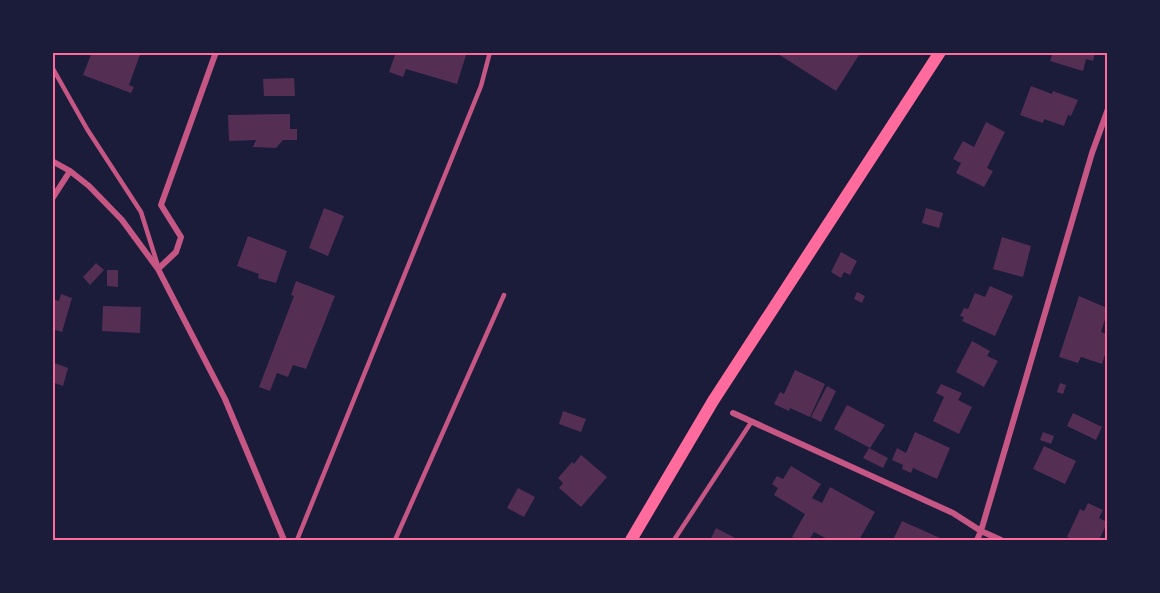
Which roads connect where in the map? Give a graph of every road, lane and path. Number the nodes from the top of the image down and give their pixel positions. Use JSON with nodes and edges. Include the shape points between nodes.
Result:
{"nodes":[{"id":1,"x":216,"y":52,"type":"edge"},
{"id":2,"x":490,"y":52,"type":"edge"},
{"id":3,"x":940,"y":52,"type":"edge"},
{"id":4,"x":52,"y":67,"type":"edge"},
{"id":5,"x":1107,"y":109,"type":"edge"},
{"id":6,"x":52,"y":161,"type":"edge"},
{"id":7,"x":70,"y":171,"type":"junction"},
{"id":8,"x":52,"y":199,"type":"edge"},
{"id":9,"x":158,"y":268,"type":"junction"},
{"id":10,"x":504,"y":295,"type":"dead end"},
{"id":11,"x":733,"y":413,"type":"dead end"},
{"id":12,"x":752,"y":421,"type":"junction"},
{"id":13,"x":981,"y":531,"type":"junction"},
{"id":14,"x":284,"y":540,"type":"edge"},
{"id":15,"x":297,"y":540,"type":"edge"},
{"id":16,"x":395,"y":540,"type":"edge"},
{"id":17,"x":631,"y":540,"type":"edge"},
{"id":18,"x":674,"y":540,"type":"edge"},
{"id":19,"x":977,"y":540,"type":"edge"},
{"id":20,"x":1001,"y":540,"type":"edge"}],
"edges":[{"from":1,"to":9,"type":"street","via":[[161,205],[181,237],[176,252]]},
{"from":2,"to":15,"type":"lane","via":[[481,86]]},
{"from":3,"to":17,"type":"main road","via":[[713,401]]},
{"from":4,"to":9,"type":"lane","via":[[141,212]]},
{"from":5,"to":13,"type":"street"},
{"from":6,"to":7,"type":"street"},
{"from":7,"to":8,"type":"street"},
{"from":7,"to":9,"type":"street","via":[[122,220]]},
{"from":9,"to":14,"type":"street","via":[[225,399]]},
{"from":10,"to":16,"type":"lane"},
{"from":11,"to":12,"type":"street"},
{"from":12,"to":13,"type":"street","via":[[953,513]]},
{"from":12,"to":18,"type":"lane"},
{"from":13,"to":19,"type":"street"},
{"from":13,"to":20,"type":"street"}]}
